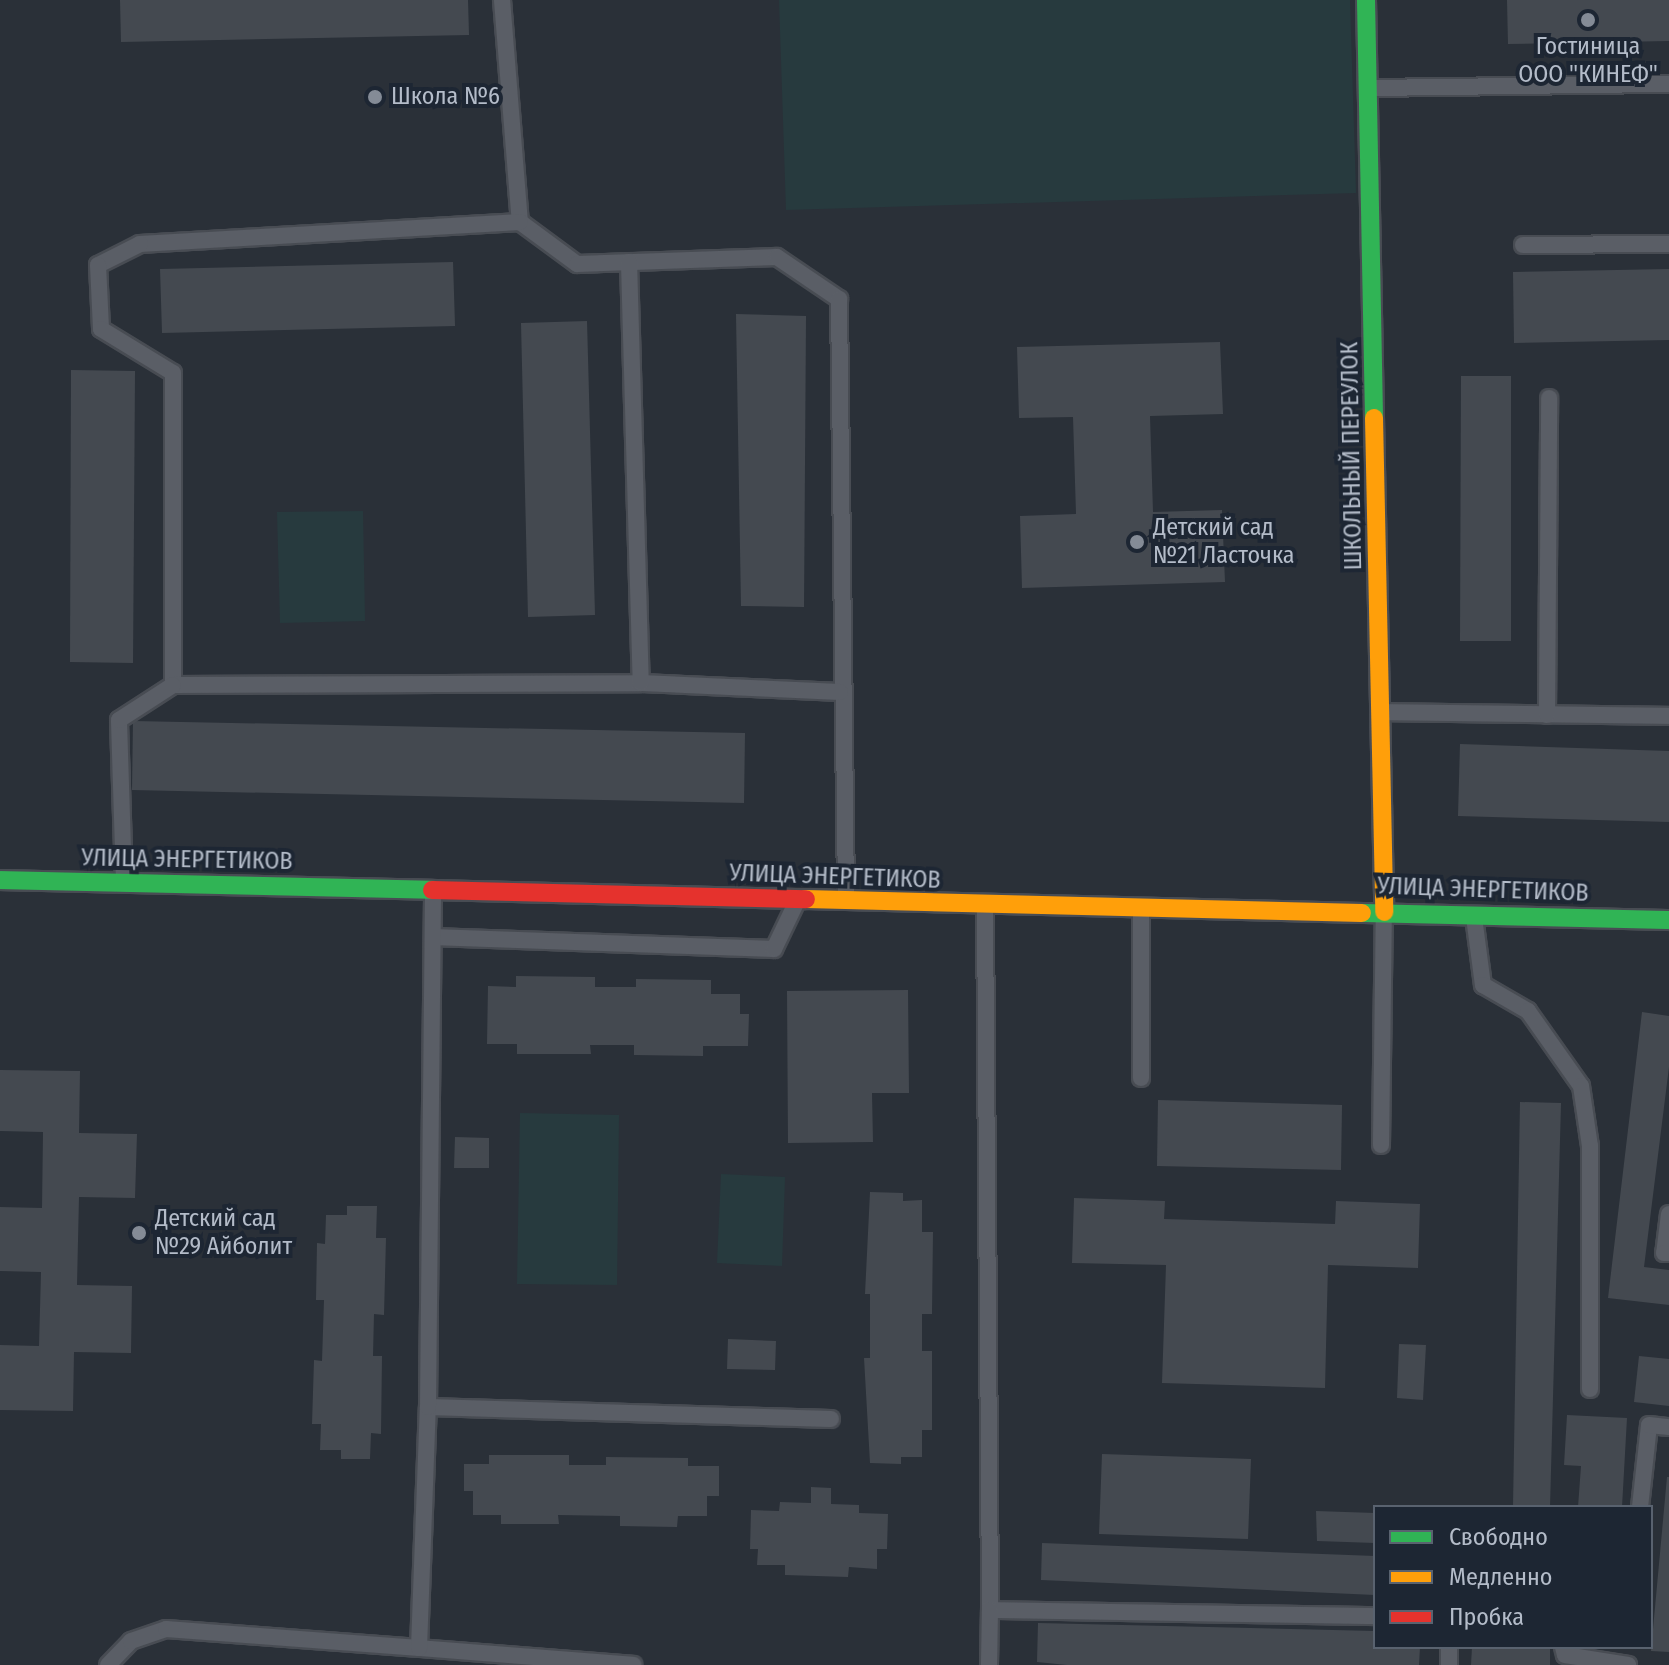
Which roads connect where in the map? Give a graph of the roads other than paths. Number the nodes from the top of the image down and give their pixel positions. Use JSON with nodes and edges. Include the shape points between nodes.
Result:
{"nodes":[{"id":1,"x":502,"y":0,"type":"edge"},
{"id":2,"x":1366,"y":0,"type":"edge"},
{"id":3,"x":1669,"y":84,"type":"edge"},
{"id":4,"x":1368,"y":88,"type":"junction"},
{"id":5,"x":520,"y":222,"type":"junction"},
{"id":6,"x":1669,"y":244,"type":"edge"},
{"id":7,"x":1523,"y":245,"type":"dead end"},
{"id":8,"x":629,"y":262,"type":"junction"},
{"id":9,"x":1549,"y":398,"type":"dead end"},
{"id":10,"x":641,"y":683,"type":"junction"},
{"id":11,"x":173,"y":685,"type":"junction"},
{"id":12,"x":840,"y":692,"type":"junction"},
{"id":13,"x":1381,"y":712,"type":"junction"},
{"id":14,"x":1547,"y":715,"type":"junction"},
{"id":15,"x":1669,"y":716,"type":"edge"},
{"id":16,"x":0,"y":880,"type":"edge"},
{"id":17,"x":124,"y":883,"type":"junction"},
{"id":18,"x":433,"y":890,"type":"junction"},
{"id":19,"x":797,"y":900,"type":"junction"},
{"id":20,"x":847,"y":902,"type":"junction"},
{"id":21,"x":985,"y":906,"type":"junction"},
{"id":22,"x":1141,"y":906,"type":"junction"},
{"id":23,"x":1384,"y":912,"type":"junction"},
{"id":24,"x":1473,"y":916,"type":"junction"},
{"id":25,"x":1669,"y":920,"type":"edge"},
{"id":26,"x":433,"y":937,"type":"junction"},
{"id":27,"x":1141,"y":1078,"type":"dead end"},
{"id":28,"x":1381,"y":1145,"type":"dead end"},
{"id":29,"x":1669,"y":1214,"type":"edge"},
{"id":30,"x":1669,"y":1253,"type":"edge"},
{"id":31,"x":1590,"y":1389,"type":"dead end"},
{"id":32,"x":428,"y":1407,"type":"junction"},
{"id":33,"x":831,"y":1419,"type":"dead end"},
{"id":34,"x":1669,"y":1427,"type":"edge"},
{"id":35,"x":1640,"y":1505,"type":"edge"},
{"id":36,"x":990,"y":1610,"type":"junction"},
{"id":37,"x":1373,"y":1616,"type":"edge"},
{"id":38,"x":419,"y":1648,"type":"junction"},
{"id":39,"x":1564,"y":1649,"type":"edge"},
{"id":40,"x":1622,"y":1664,"type":"edge"},
{"id":41,"x":108,"y":1665,"type":"edge"},
{"id":42,"x":633,"y":1665,"type":"edge"},
{"id":43,"x":989,"y":1665,"type":"edge"},
{"id":44,"x":1628,"y":1665,"type":"edge"}],
"edges":[{"from":1,"to":5,"type":"lane"},
{"from":2,"to":4,"type":"street","name":"ШКОЛЬНЫЙ ПЕРЕУЛОК"},
{"from":3,"to":4,"type":"lane"},
{"from":4,"to":13,"type":"street","name":"ШКОЛЬНЫЙ ПЕРЕУЛОК"},
{"from":5,"to":8,"type":"lane","via":[[577,264]]},
{"from":5,"to":11,"type":"lane","via":[[140,244],[98,265],[101,329],[173,373]]},
{"from":6,"to":7,"type":"lane"},
{"from":8,"to":10,"type":"lane"},
{"from":8,"to":12,"type":"lane","via":[[777,257],[839,299]]},
{"from":9,"to":14,"type":"lane"},
{"from":10,"to":11,"type":"lane"},
{"from":10,"to":12,"type":"lane"},
{"from":11,"to":17,"type":"lane","via":[[119,720]]},
{"from":12,"to":20,"type":"lane"},
{"from":13,"to":14,"type":"lane"},
{"from":13,"to":23,"type":"street","name":"ШКОЛЬНЫЙ ПЕРЕУЛОК"},
{"from":14,"to":15,"type":"lane"},
{"from":16,"to":17,"type":"street","name":"УЛИЦА ЭНЕРГЕТИКОВ"},
{"from":17,"to":18,"type":"street","name":"УЛИЦА ЭНЕРГЕТИКОВ"},
{"from":18,"to":19,"type":"street","name":"УЛИЦА ЭНЕРГЕТИКОВ"},
{"from":18,"to":26,"type":"lane"},
{"from":19,"to":20,"type":"street","name":"УЛИЦА ЭНЕРГЕТИКОВ"},
{"from":19,"to":26,"type":"lane","via":[[774,949]]},
{"from":20,"to":21,"type":"street","name":"УЛИЦА ЭНЕРГЕТИКОВ"},
{"from":21,"to":22,"type":"street","name":"УЛИЦА ЭНЕРГЕТИКОВ"},
{"from":21,"to":36,"type":"lane"},
{"from":22,"to":23,"type":"street","name":"УЛИЦА ЭНЕРГЕТИКОВ"},
{"from":22,"to":27,"type":"lane"},
{"from":23,"to":24,"type":"street","name":"УЛИЦА ЭНЕРГЕТИКОВ"},
{"from":23,"to":28,"type":"lane"},
{"from":24,"to":25,"type":"street","name":"УЛИЦА ЭНЕРГЕТИКОВ"},
{"from":24,"to":31,"type":"lane","via":[[1483,985],[1528,1011],[1581,1086],[1590,1146]]},
{"from":26,"to":32,"type":"lane"},
{"from":29,"to":30,"type":"lane","via":[[1664,1253]]},
{"from":32,"to":33,"type":"lane"},
{"from":32,"to":38,"type":"lane"},
{"from":34,"to":35,"type":"lane","via":[[1649,1425]]},
{"from":36,"to":37,"type":"lane"},
{"from":36,"to":43,"type":"lane"},
{"from":38,"to":41,"type":"lane","via":[[166,1629],[131,1641]]},
{"from":38,"to":42,"type":"lane"},
{"from":39,"to":40,"type":"lane","via":[[1565,1655]]},
{"from":40,"to":44,"type":"lane"}]}
